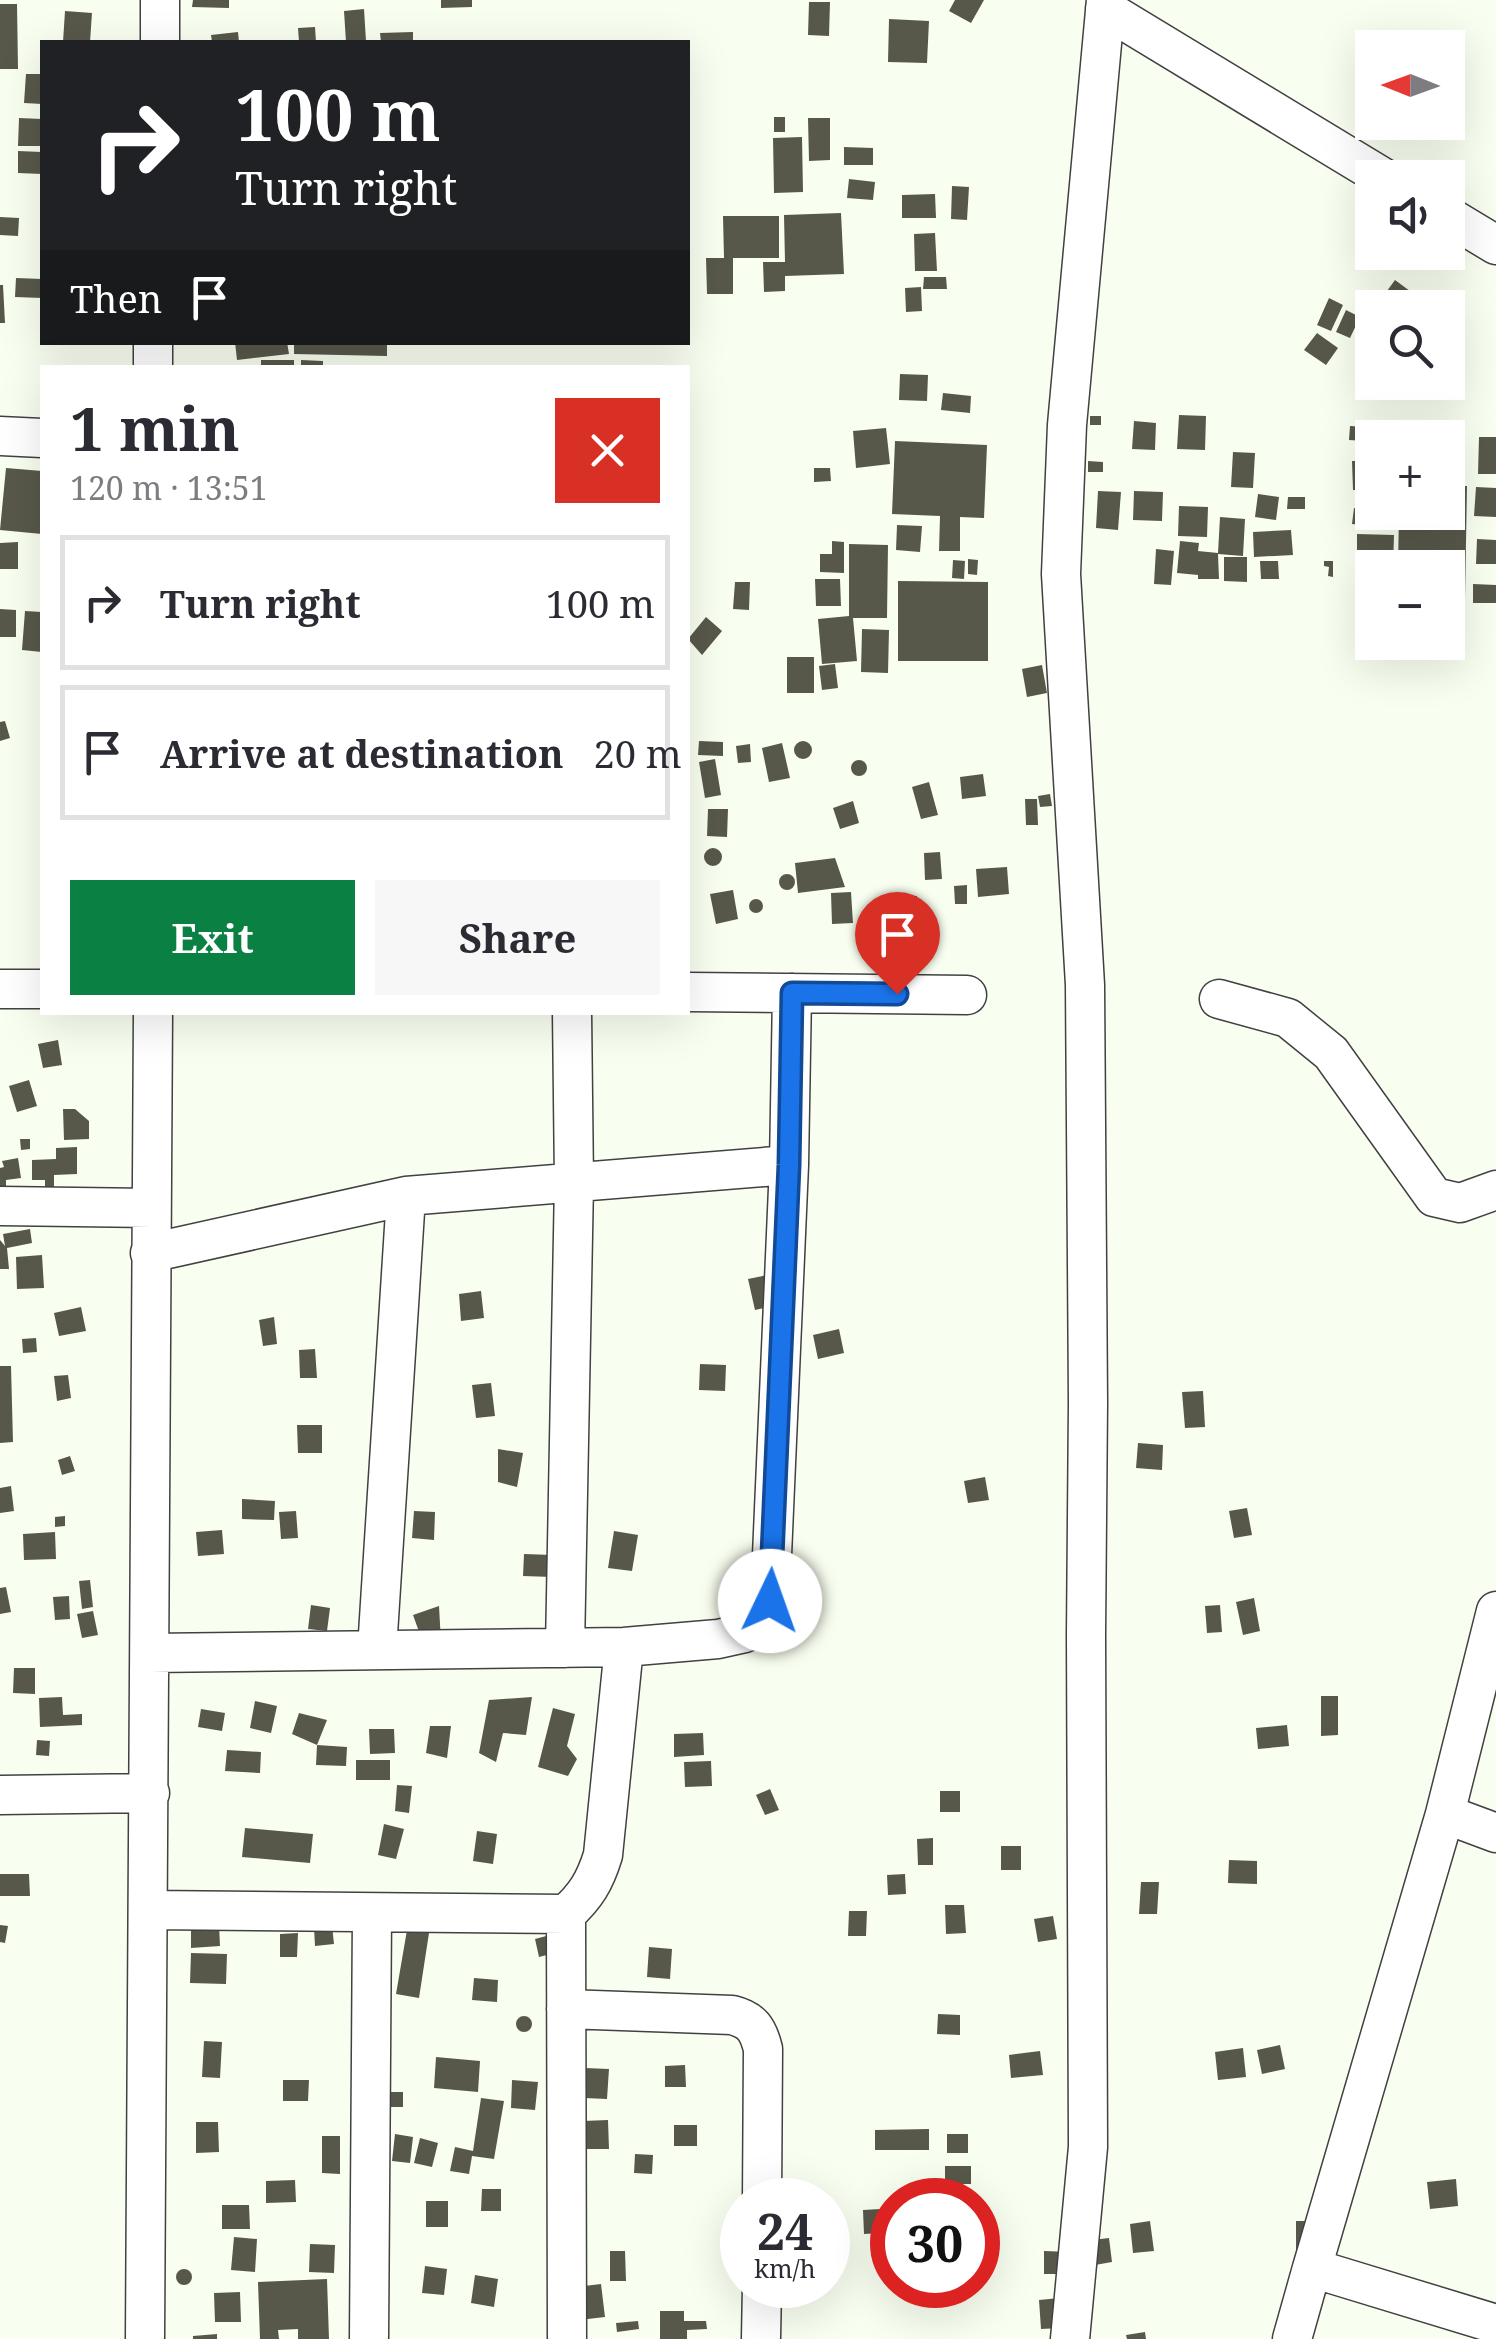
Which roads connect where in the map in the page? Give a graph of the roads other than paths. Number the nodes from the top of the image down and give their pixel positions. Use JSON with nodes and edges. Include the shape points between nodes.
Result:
{"nodes":[{"id":1,"x":160,"y":0,"type":"edge"},
{"id":2,"x":1106,"y":4,"type":"edge"},
{"id":3,"x":160,"y":40,"type":"edge"},
{"id":4,"x":1355,"y":160,"type":"edge"},
{"id":5,"x":1465,"y":227,"type":"edge"},
{"id":6,"x":1496,"y":246,"type":"edge"},
{"id":7,"x":0,"y":436,"type":"edge"},
{"id":8,"x":40,"y":438,"type":"edge"},
{"id":9,"x":0,"y":988,"type":"edge"},
{"id":10,"x":40,"y":989,"type":"edge"},
{"id":11,"x":690,"y":992,"type":"edge"},
{"id":12,"x":792,"y":993,"type":"junction"},
{"id":13,"x":967,"y":996,"type":"dead end"},
{"id":14,"x":1219,"y":999,"type":"dead end"},
{"id":15,"x":153,"y":1015,"type":"edge"},
{"id":16,"x":572,"y":1015,"type":"edge"},
{"id":17,"x":789,"y":1165,"type":"junction"},
{"id":18,"x":574,"y":1183,"type":"junction"},
{"id":19,"x":1496,"y":1190,"type":"edge"},
{"id":20,"x":406,"y":1196,"type":"junction"},
{"id":21,"x":0,"y":1206,"type":"edge"},
{"id":22,"x":151,"y":1208,"type":"junction"},
{"id":23,"x":150,"y":1252,"type":"junction"},
{"id":24,"x":1494,"y":1630,"type":"edge"},
{"id":25,"x":624,"y":1647,"type":"junction"},
{"id":26,"x":565,"y":1648,"type":"junction"},
{"id":27,"x":377,"y":1650,"type":"junction"},
{"id":28,"x":150,"y":1653,"type":"junction"},
{"id":29,"x":150,"y":1793,"type":"junction"},
{"id":30,"x":0,"y":1795,"type":"edge"},
{"id":31,"x":1445,"y":1814,"type":"junction"},
{"id":32,"x":1496,"y":1834,"type":"edge"},
{"id":33,"x":149,"y":1910,"type":"junction"},
{"id":34,"x":372,"y":1913,"type":"junction"},
{"id":35,"x":566,"y":1914,"type":"junction"},
{"id":36,"x":566,"y":2009,"type":"junction"},
{"id":37,"x":762,"y":2178,"type":"edge"},
{"id":38,"x":1312,"y":2268,"type":"junction"},
{"id":39,"x":762,"y":2308,"type":"edge"},
{"id":40,"x":1496,"y":2324,"type":"edge"},
{"id":41,"x":145,"y":2339,"type":"edge"},
{"id":42,"x":369,"y":2339,"type":"edge"},
{"id":43,"x":567,"y":2339,"type":"edge"},
{"id":44,"x":762,"y":2339,"type":"edge"},
{"id":45,"x":1070,"y":2339,"type":"edge"},
{"id":46,"x":1292,"y":2339,"type":"edge"}],
"edges":[{"from":1,"to":3,"type":"street"},
{"from":2,"to":4,"type":"street"},
{"from":2,"to":45,"type":"street","via":[[1067,425],[1061,574],[1085,985],[1088,1402],[1088,2147]]},
{"from":5,"to":6,"type":"street"},
{"from":7,"to":8,"type":"street"},
{"from":9,"to":10,"type":"street"},
{"from":11,"to":12,"type":"street"},
{"from":12,"to":13,"type":"street"},
{"from":12,"to":17,"type":"street"},
{"from":14,"to":19,"type":"street","via":[[1288,1018],[1331,1052],[1434,1197],[1460,1203]]},
{"from":15,"to":22,"type":"street"},
{"from":16,"to":18,"type":"street"},
{"from":17,"to":18,"type":"street"},
{"from":17,"to":25,"type":"street","via":[[770,1601],[744,1633]]},
{"from":18,"to":20,"type":"street"},
{"from":18,"to":26,"type":"street"},
{"from":20,"to":23,"type":"street"},
{"from":20,"to":27,"type":"street"},
{"from":21,"to":22,"type":"street"},
{"from":22,"to":23,"type":"street"},
{"from":23,"to":28,"type":"street"},
{"from":24,"to":31,"type":"street"},
{"from":25,"to":26,"type":"street"},
{"from":25,"to":35,"type":"street","via":[[602,1855],[596,1879]]},
{"from":26,"to":27,"type":"street"},
{"from":27,"to":28,"type":"street"},
{"from":28,"to":29,"type":"street"},
{"from":29,"to":30,"type":"street"},
{"from":29,"to":33,"type":"street"},
{"from":31,"to":32,"type":"street"},
{"from":31,"to":38,"type":"street"},
{"from":33,"to":34,"type":"street"},
{"from":33,"to":41,"type":"street"},
{"from":34,"to":35,"type":"street"},
{"from":34,"to":42,"type":"street"},
{"from":35,"to":36,"type":"street"},
{"from":36,"to":37,"type":"street","via":[[747,2018],[763,2049]]},
{"from":36,"to":43,"type":"street"},
{"from":38,"to":40,"type":"street"},
{"from":38,"to":46,"type":"street"},
{"from":39,"to":44,"type":"street"}]}
